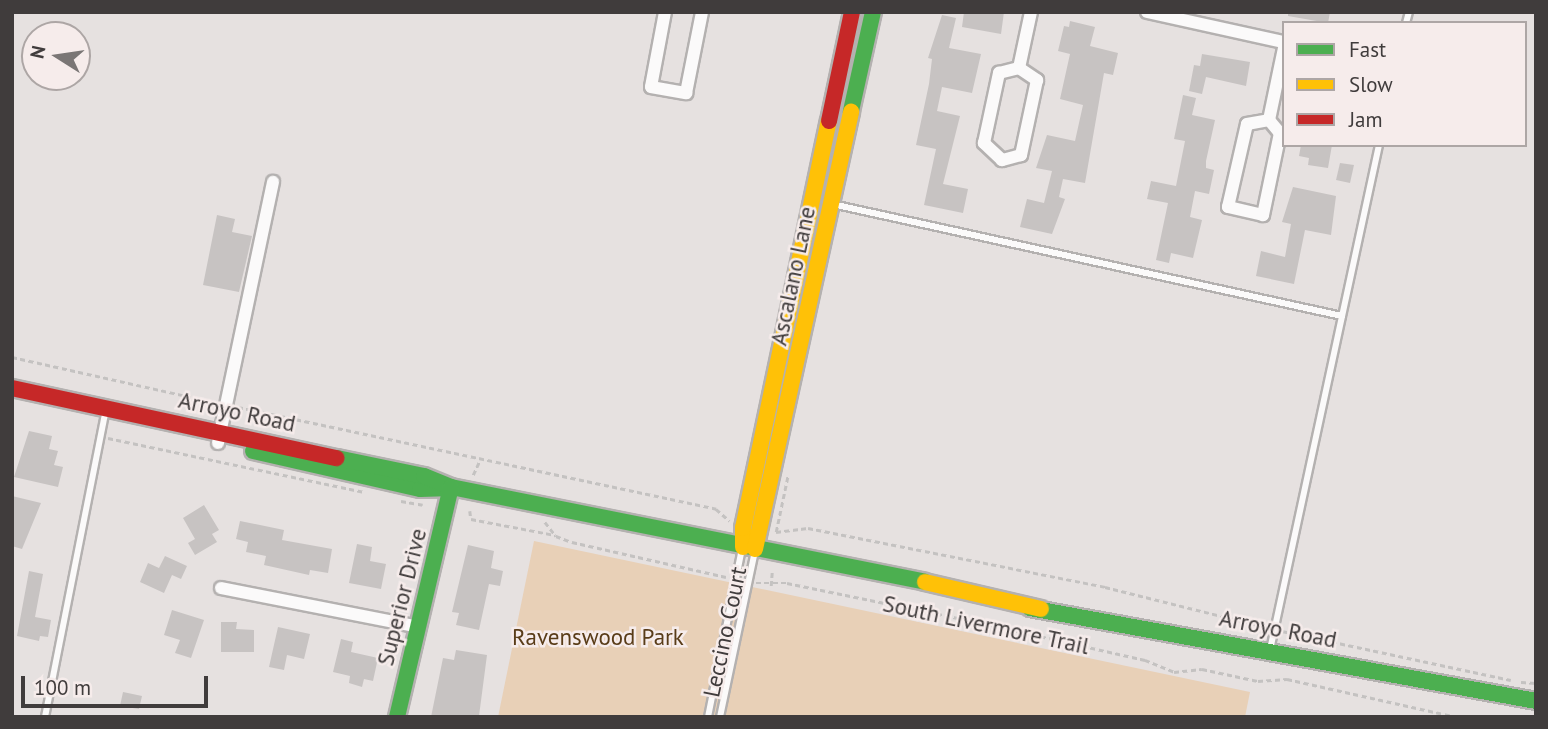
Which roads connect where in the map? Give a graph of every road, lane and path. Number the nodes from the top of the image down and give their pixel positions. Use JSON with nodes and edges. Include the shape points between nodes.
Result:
{"nodes":[{"id":1,"x":665,"y":12,"type":"edge"},
{"id":2,"x":702,"y":12,"type":"edge"},
{"id":3,"x":852,"y":12,"type":"edge"},
{"id":4,"x":873,"y":12,"type":"edge"},
{"id":5,"x":1031,"y":12,"type":"edge"},
{"id":6,"x":1147,"y":12,"type":"edge"},
{"id":7,"x":1282,"y":42,"type":"edge"},
{"id":8,"x":1282,"y":58,"type":"edge"},
{"id":9,"x":1019,"y":68,"type":"junction"},
{"id":10,"x":1269,"y":120,"type":"junction"},
{"id":11,"x":1379,"y":147,"type":"edge"},
{"id":12,"x":273,"y":182,"type":"dead end"},
{"id":13,"x":832,"y":204,"type":"junction"},
{"id":14,"x":1342,"y":316,"type":"junction"},
{"id":15,"x":12,"y":357,"type":"edge"},
{"id":16,"x":12,"y":388,"type":"edge"},
{"id":17,"x":12,"y":400,"type":"edge"},
{"id":18,"x":226,"y":404,"type":"junction"},
{"id":19,"x":106,"y":413,"type":"junction"},
{"id":20,"x":101,"y":436,"type":"junction"},
{"id":21,"x":219,"y":437,"type":"junction"},
{"id":22,"x":481,"y":458,"type":"junction"},
{"id":23,"x":470,"y":475,"type":"dead end"},
{"id":24,"x":451,"y":487,"type":"junction"},
{"id":25,"x":369,"y":493,"type":"dead end"},
{"id":26,"x":396,"y":500,"type":"dead end"},
{"id":27,"x":529,"y":503,"type":"junction"},
{"id":28,"x":423,"y":505,"type":"dead end"},
{"id":29,"x":470,"y":511,"type":"dead end"},
{"id":30,"x":733,"y":525,"type":"dead end"},
{"id":31,"x":776,"y":532,"type":"dead end"},
{"id":32,"x":556,"y":536,"type":"junction"},
{"id":33,"x":749,"y":548,"type":"junction"},
{"id":34,"x":772,"y":572,"type":"dead end"},
{"id":35,"x":736,"y":579,"type":"junction"},
{"id":36,"x":748,"y":582,"type":"junction"},
{"id":37,"x":771,"y":587,"type":"junction"},
{"id":38,"x":221,"y":589,"type":"dead end"},
{"id":39,"x":419,"y":627,"type":"junction"},
{"id":40,"x":1275,"y":629,"type":"junction"},
{"id":41,"x":1270,"y":650,"type":"junction"},
{"id":42,"x":1536,"y":684,"type":"edge"},
{"id":43,"x":1506,"y":699,"type":"junction"},
{"id":44,"x":1536,"y":701,"type":"edge"},
{"id":45,"x":1536,"y":710,"type":"edge"},
{"id":46,"x":45,"y":717,"type":"edge"},
{"id":47,"x":397,"y":717,"type":"edge"},
{"id":48,"x":708,"y":717,"type":"edge"},
{"id":49,"x":720,"y":717,"type":"edge"},
{"id":50,"x":1457,"y":717,"type":"edge"}],
"edges":[{"from":1,"to":2,"type":"street","via":[[651,87],[686,93]]},
{"from":3,"to":33,"type":"street","name":"Ascalano Lane","via":[[743,528]]},
{"from":4,"to":13,"type":"street","name":"Ascalano Lane"},
{"from":5,"to":9,"type":"street"},
{"from":6,"to":7,"type":"street"},
{"from":8,"to":10,"type":"street"},
{"from":9,"to":9,"type":"street","via":[[999,73],[984,143],[1002,160],[1021,155],[1037,80]]},
{"from":10,"to":10,"type":"street","via":[[1247,124],[1228,207],[1262,215],[1280,134]]},
{"from":11,"to":14,"type":"lane"},
{"from":12,"to":18,"type":"street"},
{"from":13,"to":14,"type":"lane"},
{"from":13,"to":33,"type":"street","name":"Ascalano Lane"},
{"from":14,"to":40,"type":"lane"},
{"from":15,"to":18,"type":"path"},
{"from":16,"to":19,"type":"street","name":"Arroyo Road"},
{"from":17,"to":19,"type":"street","name":"Arroyo Road"},
{"from":18,"to":21,"type":"street"},
{"from":18,"to":22,"type":"path"},
{"from":19,"to":20,"type":"lane"},
{"from":19,"to":21,"type":"street","name":"Arroyo Road"},
{"from":20,"to":25,"type":"path","via":[[346,492]]},
{"from":20,"to":46,"type":"lane"},
{"from":21,"to":24,"type":"street","name":"Arroyo Road","via":[[420,489]]},
{"from":22,"to":23,"type":"path","via":[[477,475]]},
{"from":22,"to":30,"type":"path","via":[[716,509]]},
{"from":24,"to":27,"type":"street","name":"Arroyo Road"},
{"from":24,"to":39,"type":"street","name":"Superior Drive"},
{"from":26,"to":28,"type":"path"},
{"from":27,"to":32,"type":"path"},
{"from":27,"to":33,"type":"street","name":"Arroyo Road"},
{"from":29,"to":32,"type":"path","via":[[471,519]]},
{"from":31,"to":40,"type":"path","via":[[808,528],[1105,587]]},
{"from":32,"to":35,"type":"path"},
{"from":33,"to":35,"type":"lane","name":"Leccino Court"},
{"from":33,"to":36,"type":"lane","name":"Leccino Court"},
{"from":33,"to":41,"type":"street","name":"Arroyo Road","via":[[1041,609]]},
{"from":34,"to":37,"type":"path"},
{"from":35,"to":48,"type":"lane","name":"Leccino Court"},
{"from":36,"to":37,"type":"path","name":"South Livermore Trail"},
{"from":36,"to":49,"type":"lane","name":"Leccino Court"},
{"from":37,"to":50,"type":"path","name":"South Livermore Trail","via":[[787,583],[991,625],[1145,660],[1174,672],[1202,669],[1258,681],[1287,679]]},
{"from":38,"to":39,"type":"street"},
{"from":39,"to":47,"type":"street","name":"Superior Drive"},
{"from":40,"to":41,"type":"lane"},
{"from":40,"to":42,"type":"path"},
{"from":41,"to":43,"type":"street","name":"Arroyo Road"},
{"from":43,"to":44,"type":"street","name":"Arroyo Road"},
{"from":43,"to":45,"type":"street","name":"Arroyo Road"}]}
